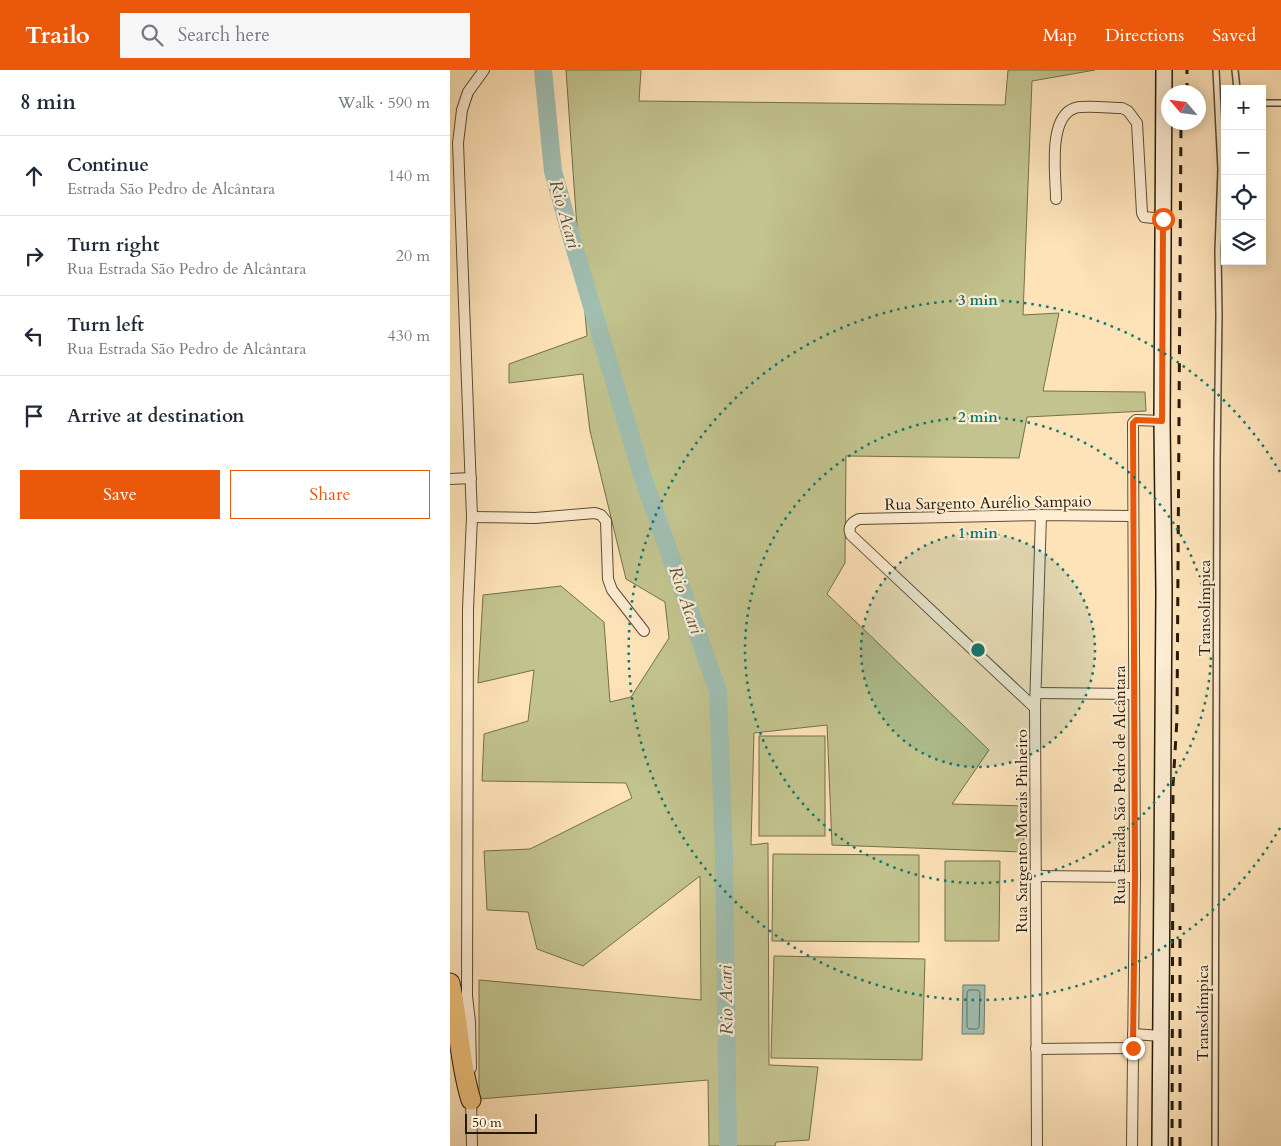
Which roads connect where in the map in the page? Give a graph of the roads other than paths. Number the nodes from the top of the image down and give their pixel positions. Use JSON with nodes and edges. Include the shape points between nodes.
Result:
{"nodes":[{"id":1,"x":484,"y":70,"type":"edge"},
{"id":2,"x":1164,"y":70,"type":"edge"},
{"id":3,"x":1216,"y":70,"type":"edge"},
{"id":4,"x":1235,"y":70,"type":"edge"},
{"id":5,"x":1237,"y":85,"type":"edge"},
{"id":6,"x":1266,"y":103,"type":"edge"},
{"id":7,"x":1281,"y":103,"type":"edge"},
{"id":8,"x":1056,"y":199,"type":"dead end"},
{"id":9,"x":1163,"y":219,"type":"junction"},
{"id":10,"x":1162,"y":421,"type":"junction"},
{"id":11,"x":471,"y":478,"type":"junction"},
{"id":12,"x":450,"y":479,"type":"edge"},
{"id":13,"x":1041,"y":516,"type":"junction"},
{"id":14,"x":1134,"y":516,"type":"junction"},
{"id":15,"x":472,"y":517,"type":"junction"},
{"id":16,"x":644,"y":632,"type":"dead end"},
{"id":17,"x":1036,"y":693,"type":"junction"},
{"id":18,"x":1134,"y":694,"type":"junction"},
{"id":19,"x":1035,"y":708,"type":"junction"},
{"id":20,"x":1036,"y":876,"type":"junction"},
{"id":21,"x":1135,"y":877,"type":"junction"},
{"id":22,"x":450,"y":983,"type":"edge"},
{"id":23,"x":1133,"y":1034,"type":"junction"},
{"id":24,"x":1162,"y":1036,"type":"junction"},
{"id":25,"x":1133,"y":1048,"type":"junction"},
{"id":26,"x":1036,"y":1049,"type":"junction"},
{"id":27,"x":470,"y":1100,"type":"junction"},
{"id":28,"x":472,"y":1146,"type":"edge"},
{"id":29,"x":1036,"y":1146,"type":"edge"},
{"id":30,"x":1132,"y":1146,"type":"edge"},
{"id":31,"x":1160,"y":1146,"type":"edge"},
{"id":32,"x":1215,"y":1146,"type":"edge"}],
"edges":[{"from":1,"to":11,"type":"street","via":[[468,92],[458,143]]},
{"from":2,"to":9,"type":"street"},
{"from":3,"to":32,"type":"lane","name":"Transolímpica","via":[[1221,169]]},
{"from":4,"to":5,"type":"lane"},
{"from":6,"to":7,"type":"lane"},
{"from":8,"to":9,"type":"street","via":[[1056,136],[1060,121],[1075,108],[1122,108],[1138,123],[1142,213],[1144,217]]},
{"from":9,"to":10,"type":"street"},
{"from":10,"to":14,"type":"street","name":"Rua Estrada São Pedro de Alcântara","via":[[1136,420],[1133,423]]},
{"from":10,"to":24,"type":"street"},
{"from":11,"to":12,"type":"street"},
{"from":11,"to":15,"type":"street"},
{"from":13,"to":14,"type":"street","name":"Rua Sargento Aurélio Sampaio"},
{"from":13,"to":17,"type":"street","name":"Rua Sargento Morais Pinheiro"},
{"from":13,"to":19,"type":"street","name":"Rua Sargento Aurélio Sampaio","via":[[859,519],[854,521],[849,531]]},
{"from":14,"to":18,"type":"street","name":"Rua Estrada São Pedro de Alcântara"},
{"from":15,"to":16,"type":"street","via":[[601,514],[606,521],[608,579],[612,590]]},
{"from":15,"to":27,"type":"street","via":[[468,609]]},
{"from":17,"to":18,"type":"street"},
{"from":17,"to":19,"type":"street","name":"Rua Sargento Morais Pinheiro"},
{"from":18,"to":21,"type":"street","name":"Rua Estrada São Pedro de Alcântara"},
{"from":19,"to":20,"type":"street","name":"Rua Sargento Morais Pinheiro"},
{"from":20,"to":21,"type":"street"},
{"from":20,"to":26,"type":"street","name":"Rua Sargento Morais Pinheiro"},
{"from":21,"to":23,"type":"street","name":"Rua Estrada São Pedro de Alcântara"},
{"from":22,"to":27,"type":"highway"},
{"from":23,"to":24,"type":"street"},
{"from":23,"to":25,"type":"street","name":"Rua Estrada São Pedro de Alcântara"},
{"from":24,"to":31,"type":"street"},
{"from":25,"to":26,"type":"street"},
{"from":25,"to":30,"type":"street","name":"Rua Estrada São Pedro de Alcântara"},
{"from":26,"to":29,"type":"street","name":"Rua Sargento Morais Pinheiro"},
{"from":27,"to":28,"type":"street"}]}
